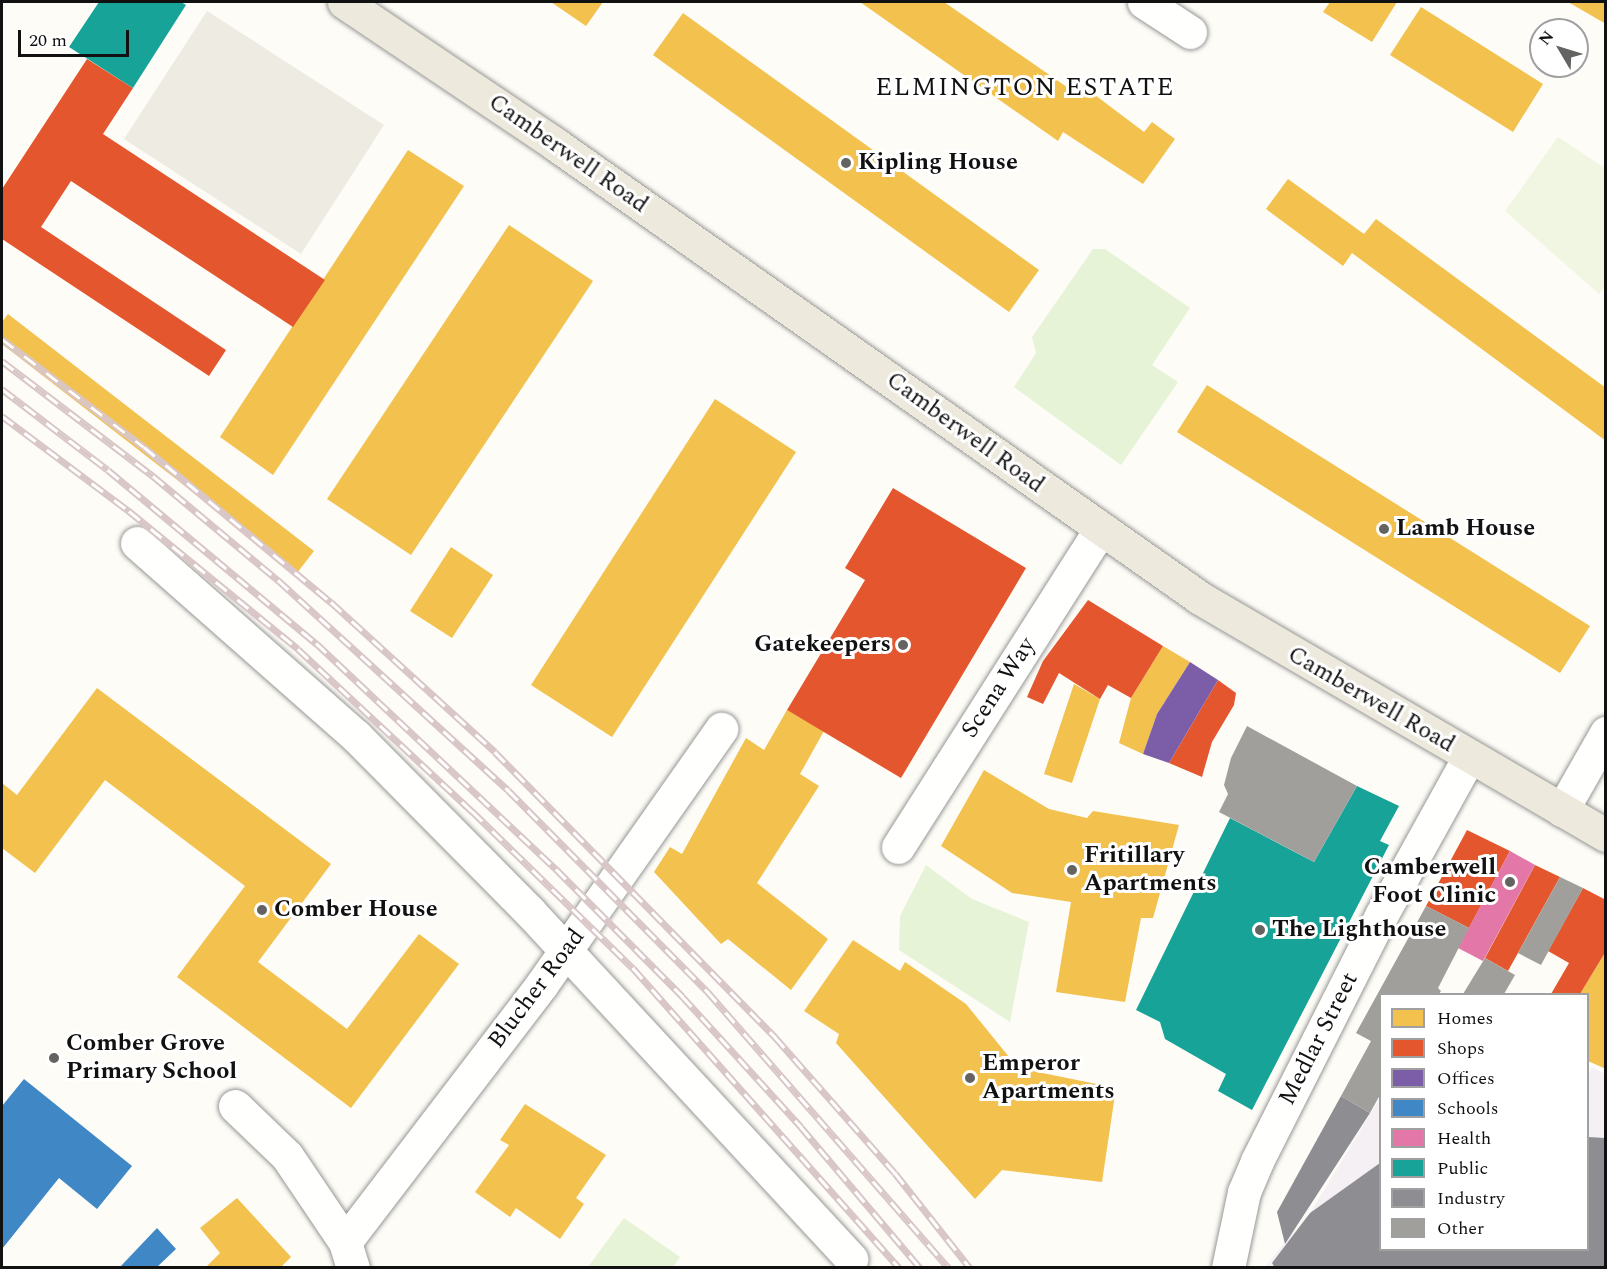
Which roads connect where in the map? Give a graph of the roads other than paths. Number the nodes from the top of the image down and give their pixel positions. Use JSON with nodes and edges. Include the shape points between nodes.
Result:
{"nodes":[{"id":1,"x":344,"y":2,"type":"edge"},
{"id":2,"x":1144,"y":2,"type":"edge"},
{"id":3,"x":1190,"y":32,"type":"dead end"},
{"id":4,"x":1100,"y":530,"type":"junction"},
{"id":5,"x":138,"y":543,"type":"dead end"},
{"id":6,"x":721,"y":729,"type":"dead end"},
{"id":7,"x":1605,"y":734,"type":"edge"},
{"id":8,"x":1469,"y":757,"type":"junction"},
{"id":9,"x":1562,"y":810,"type":"junction"},
{"id":10,"x":1605,"y":835,"type":"edge"},
{"id":11,"x":898,"y":847,"type":"dead end"},
{"id":12,"x":565,"y":953,"type":"junction"},
{"id":13,"x":235,"y":1106,"type":"dead end"},
{"id":14,"x":349,"y":1255,"type":"edge"},
{"id":15,"x":851,"y":1259,"type":"dead end"},
{"id":16,"x":1228,"y":1268,"type":"edge"}],
"edges":[{"from":1,"to":4,"type":"main road","name":"Camberwell Road","via":[[565,150]]},
{"from":2,"to":3,"type":"street"},
{"from":4,"to":8,"type":"main road","name":"Camberwell Road","via":[[1200,598]]},
{"from":4,"to":11,"type":"street","name":"Scena Way"},
{"from":5,"to":12,"type":"street","via":[[356,736],[530,912]]},
{"from":6,"to":12,"type":"street","name":"Blucher Road"},
{"from":7,"to":9,"type":"street"},
{"from":8,"to":9,"type":"main road","name":"Camberwell Road"},
{"from":8,"to":16,"type":"street","name":"Medlar Street","via":[[1382,914],[1257,1161],[1244,1192]]},
{"from":9,"to":10,"type":"main road","name":"Camberwell Road"},
{"from":12,"to":14,"type":"street","name":"Blucher Road"},
{"from":12,"to":15,"type":"street"},
{"from":13,"to":14,"type":"street","via":[[287,1156]]}]}
